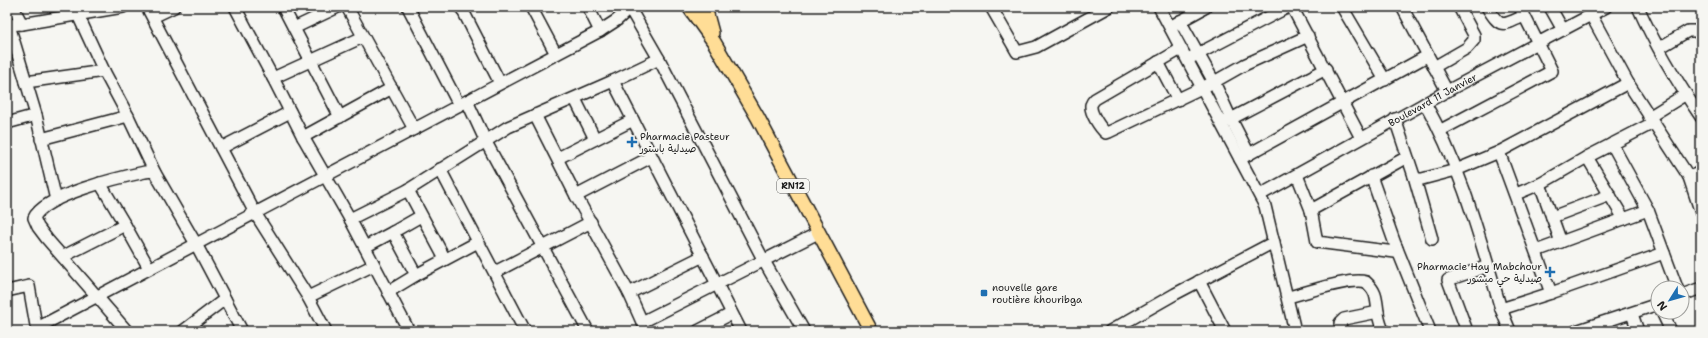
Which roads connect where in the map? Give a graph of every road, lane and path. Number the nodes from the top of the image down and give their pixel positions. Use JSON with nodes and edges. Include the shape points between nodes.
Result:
{"nodes":[{"id":1,"x":13,"y":7,"type":"edge"},
{"id":2,"x":124,"y":7,"type":"edge"},
{"id":3,"x":174,"y":7,"type":"edge"},
{"id":4,"x":235,"y":7,"type":"edge"},
{"id":5,"x":283,"y":7,"type":"edge"},
{"id":6,"x":338,"y":7,"type":"edge"},
{"id":7,"x":347,"y":7,"type":"edge"},
{"id":8,"x":408,"y":7,"type":"edge"},
{"id":9,"x":461,"y":7,"type":"edge"},
{"id":10,"x":532,"y":7,"type":"edge"},
{"id":11,"x":588,"y":7,"type":"edge"},
{"id":12,"x":689,"y":7,"type":"edge"},
{"id":13,"x":704,"y":7,"type":"edge"},
{"id":14,"x":991,"y":7,"type":"edge"},
{"id":15,"x":1109,"y":7,"type":"edge"},
{"id":16,"x":1159,"y":7,"type":"edge"},
{"id":17,"x":1206,"y":7,"type":"edge"},
{"id":18,"x":1288,"y":7,"type":"edge"},
{"id":19,"x":1292,"y":7,"type":"edge"},
{"id":20,"x":1342,"y":7,"type":"edge"},
{"id":21,"x":1402,"y":7,"type":"edge"},
{"id":22,"x":1459,"y":7,"type":"edge"},
{"id":23,"x":1487,"y":7,"type":"edge"},
{"id":24,"x":1550,"y":7,"type":"edge"},
{"id":25,"x":1606,"y":7,"type":"edge"},
{"id":26,"x":1638,"y":7,"type":"edge"},
{"id":27,"x":631,"y":8,"type":"edge"},
{"id":28,"x":1522,"y":11,"type":"edge"},
{"id":29,"x":150,"y":12,"type":"edge"},
{"id":30,"x":78,"y":15,"type":"junction"},
{"id":31,"x":1591,"y":15,"type":"junction"},
{"id":32,"x":1180,"y":21,"type":"junction"},
{"id":33,"x":22,"y":24,"type":"junction"},
{"id":34,"x":8,"y":25,"type":"edge"},
{"id":35,"x":1169,"y":27,"type":"junction"},
{"id":36,"x":294,"y":28,"type":"junction"},
{"id":37,"x":1563,"y":30,"type":"junction"},
{"id":38,"x":600,"y":31,"type":"junction"},
{"id":39,"x":1701,"y":35,"type":"edge"},
{"id":40,"x":1308,"y":36,"type":"junction"},
{"id":41,"x":363,"y":37,"type":"junction"},
{"id":42,"x":714,"y":42,"type":"junction"},
{"id":43,"x":1538,"y":43,"type":"junction"},
{"id":44,"x":1659,"y":48,"type":"junction"},
{"id":45,"x":1180,"y":49,"type":"junction"},
{"id":46,"x":1199,"y":53,"type":"junction"},
{"id":47,"x":556,"y":54,"type":"junction"},
{"id":48,"x":1427,"y":56,"type":"junction"},
{"id":49,"x":659,"y":59,"type":"junction"},
{"id":50,"x":311,"y":60,"type":"junction"},
{"id":51,"x":1186,"y":60,"type":"junction"},
{"id":52,"x":1158,"y":62,"type":"junction"},
{"id":53,"x":1434,"y":67,"type":"junction"},
{"id":54,"x":1326,"y":69,"type":"junction"},
{"id":55,"x":104,"y":71,"type":"junction"},
{"id":56,"x":273,"y":78,"type":"junction"},
{"id":57,"x":1384,"y":80,"type":"junction"},
{"id":58,"x":613,"y":81,"type":"junction"},
{"id":59,"x":26,"y":82,"type":"junction"},
{"id":60,"x":1214,"y":82,"type":"junction"},
{"id":61,"x":500,"y":83,"type":"junction"},
{"id":62,"x":1628,"y":83,"type":"junction"},
{"id":63,"x":392,"y":88,"type":"junction"},
{"id":64,"x":1202,"y":89,"type":"junction"},
{"id":65,"x":1447,"y":91,"type":"junction"},
{"id":66,"x":1686,"y":94,"type":"junction"},
{"id":67,"x":575,"y":99,"type":"junction"},
{"id":68,"x":1178,"y":100,"type":"junction"},
{"id":69,"x":463,"y":103,"type":"junction"},
{"id":70,"x":1343,"y":103,"type":"junction"},
{"id":71,"x":1425,"y":103,"type":"junction"},
{"id":72,"x":290,"y":112,"type":"junction"},
{"id":73,"x":36,"y":115,"type":"junction"},
{"id":74,"x":535,"y":115,"type":"junction"},
{"id":75,"x":128,"y":116,"type":"junction"},
{"id":76,"x":1701,"y":116,"type":"edge"},
{"id":77,"x":340,"y":117,"type":"junction"},
{"id":78,"x":1395,"y":119,"type":"junction"},
{"id":79,"x":633,"y":120,"type":"junction"},
{"id":80,"x":1651,"y":120,"type":"junction"},
{"id":81,"x":1226,"y":122,"type":"junction"},
{"id":82,"x":7,"y":123,"type":"edge"},
{"id":83,"x":414,"y":129,"type":"junction"},
{"id":84,"x":1440,"y":130,"type":"junction"},
{"id":85,"x":302,"y":137,"type":"junction"},
{"id":86,"x":1361,"y":138,"type":"junction"},
{"id":87,"x":41,"y":139,"type":"junction"},
{"id":88,"x":595,"y":139,"type":"junction"},
{"id":89,"x":486,"y":142,"type":"junction"},
{"id":90,"x":1612,"y":144,"type":"junction"},
{"id":91,"x":221,"y":148,"type":"junction"},
{"id":92,"x":1499,"y":152,"type":"junction"},
{"id":93,"x":651,"y":157,"type":"junction"},
{"id":94,"x":1245,"y":157,"type":"junction"},
{"id":95,"x":1408,"y":157,"type":"junction"},
{"id":96,"x":1587,"y":157,"type":"junction"},
{"id":97,"x":558,"y":158,"type":"junction"},
{"id":98,"x":440,"y":169,"type":"junction"},
{"id":99,"x":1456,"y":170,"type":"junction"},
{"id":100,"x":1701,"y":172,"type":"edge"},
{"id":101,"x":155,"y":173,"type":"junction"},
{"id":102,"x":1297,"y":175,"type":"junction"},
{"id":103,"x":325,"y":176,"type":"junction"},
{"id":104,"x":1371,"y":176,"type":"junction"},
{"id":105,"x":1414,"y":176,"type":"junction"},
{"id":106,"x":1689,"y":177,"type":"junction"},
{"id":107,"x":100,"y":183,"type":"junction"},
{"id":108,"x":1540,"y":184,"type":"junction"},
{"id":109,"x":408,"y":190,"type":"junction"},
{"id":110,"x":1516,"y":194,"type":"junction"},
{"id":111,"x":1260,"y":195,"type":"junction"},
{"id":112,"x":1610,"y":195,"type":"junction"},
{"id":113,"x":576,"y":196,"type":"junction"},
{"id":114,"x":56,"y":200,"type":"junction"},
{"id":115,"x":1311,"y":210,"type":"junction"},
{"id":116,"x":1648,"y":210,"type":"junction"},
{"id":117,"x":255,"y":213,"type":"junction"},
{"id":118,"x":1701,"y":213,"type":"edge"},
{"id":119,"x":421,"y":216,"type":"junction"},
{"id":120,"x":1552,"y":217,"type":"junction"},
{"id":121,"x":350,"y":219,"type":"junction"},
{"id":122,"x":1624,"y":219,"type":"junction"},
{"id":123,"x":591,"y":222,"type":"junction"},
{"id":124,"x":125,"y":225,"type":"junction"},
{"id":125,"x":394,"y":232,"type":"junction"},
{"id":126,"x":818,"y":233,"type":"junction"},
{"id":127,"x":1432,"y":239,"type":"dead end"},
{"id":128,"x":478,"y":242,"type":"junction"},
{"id":129,"x":1274,"y":242,"type":"junction"},
{"id":130,"x":1561,"y":242,"type":"junction"},
{"id":131,"x":196,"y":244,"type":"junction"},
{"id":132,"x":542,"y":246,"type":"junction"},
{"id":133,"x":1396,"y":246,"type":"junction"},
{"id":134,"x":365,"y":247,"type":"junction"},
{"id":135,"x":1536,"y":251,"type":"junction"},
{"id":136,"x":1664,"y":253,"type":"junction"},
{"id":137,"x":64,"y":256,"type":"junction"},
{"id":138,"x":703,"y":256,"type":"junction"},
{"id":139,"x":445,"y":259,"type":"junction"},
{"id":140,"x":764,"y":261,"type":"junction"},
{"id":141,"x":374,"y":265,"type":"junction"},
{"id":142,"x":1488,"y":266,"type":"junction"},
{"id":143,"x":148,"y":268,"type":"junction"},
{"id":144,"x":495,"y":272,"type":"junction"},
{"id":145,"x":416,"y":275,"type":"junction"},
{"id":146,"x":1674,"y":280,"type":"edge"},
{"id":147,"x":1199,"y":282,"type":"junction"},
{"id":148,"x":716,"y":285,"type":"junction"},
{"id":149,"x":1701,"y":288,"type":"edge"},
{"id":150,"x":7,"y":291,"type":"edge"},
{"id":151,"x":388,"y":292,"type":"junction"},
{"id":152,"x":1690,"y":292,"type":"edge"},
{"id":153,"x":629,"y":293,"type":"junction"},
{"id":154,"x":1551,"y":293,"type":"junction"},
{"id":155,"x":97,"y":296,"type":"junction"},
{"id":156,"x":308,"y":297,"type":"junction"},
{"id":157,"x":1288,"y":297,"type":"junction"},
{"id":158,"x":225,"y":299,"type":"junction"},
{"id":159,"x":1650,"y":307,"type":"edge"},
{"id":160,"x":1501,"y":309,"type":"junction"},
{"id":161,"x":1378,"y":312,"type":"junction"},
{"id":162,"x":731,"y":314,"type":"junction"},
{"id":163,"x":1632,"y":314,"type":"junction"},
{"id":164,"x":1666,"y":320,"type":"edge"},
{"id":165,"x":644,"y":326,"type":"edge"},
{"id":166,"x":37,"y":330,"type":"edge"},
{"id":167,"x":704,"y":330,"type":"edge"},
{"id":168,"x":127,"y":331,"type":"edge"},
{"id":169,"x":183,"y":331,"type":"edge"},
{"id":170,"x":242,"y":331,"type":"edge"},
{"id":171,"x":326,"y":331,"type":"edge"},
{"id":172,"x":409,"y":331,"type":"edge"},
{"id":173,"x":526,"y":331,"type":"edge"},
{"id":174,"x":588,"y":331,"type":"edge"},
{"id":175,"x":741,"y":331,"type":"edge"},
{"id":176,"x":804,"y":331,"type":"edge"},
{"id":177,"x":871,"y":331,"type":"edge"},
{"id":178,"x":1110,"y":331,"type":"edge"},
{"id":179,"x":1225,"y":331,"type":"edge"},
{"id":180,"x":1295,"y":331,"type":"edge"},
{"id":181,"x":1341,"y":331,"type":"edge"},
{"id":182,"x":1383,"y":331,"type":"edge"},
{"id":183,"x":1430,"y":331,"type":"edge"},
{"id":184,"x":1467,"y":331,"type":"edge"},
{"id":185,"x":1510,"y":331,"type":"edge"},
{"id":186,"x":1576,"y":331,"type":"edge"},
{"id":187,"x":1638,"y":331,"type":"edge"},
{"id":188,"x":1671,"y":331,"type":"edge"}],
"edges":[{"from":1,"to":33,"type":"street"},
{"from":2,"to":30,"type":"street"},
{"from":3,"to":29,"type":"street"},
{"from":4,"to":56,"type":"street"},
{"from":5,"to":36,"type":"street"},
{"from":6,"to":36,"type":"street"},
{"from":7,"to":41,"type":"street"},
{"from":8,"to":69,"type":"street"},
{"from":9,"to":61,"type":"street"},
{"from":10,"to":47,"type":"street"},
{"from":11,"to":38,"type":"street"},
{"from":12,"to":42,"type":"main road","number":"RN12"},
{"from":13,"to":42,"type":"main road","number":"RN12"},
{"from":14,"to":15,"type":"street","via":[[1017,52],[1036,46]]},
{"from":16,"to":35,"type":"street"},
{"from":17,"to":32,"type":"street"},
{"from":18,"to":46,"type":"street"},
{"from":19,"to":40,"type":"street"},
{"from":20,"to":57,"type":"street"},
{"from":21,"to":48,"type":"street"},
{"from":22,"to":53,"type":"street","via":[[1474,35],[1474,40],[1467,48]]},
{"from":23,"to":28,"type":"street","via":[[1499,24],[1506,24]]},
{"from":24,"to":37,"type":"street"},
{"from":25,"to":31,"type":"street","name":"Boulevard 11 Janvier"},
{"from":26,"to":44,"type":"street"},
{"from":27,"to":38,"type":"street"},
{"from":27,"to":49,"type":"street"},
{"from":28,"to":43,"type":"street"},
{"from":29,"to":91,"type":"street"},
{"from":30,"to":33,"type":"street"},
{"from":30,"to":55,"type":"street"},
{"from":31,"to":37,"type":"street","name":"Boulevard 11 Janvier"},
{"from":31,"to":62,"type":"street"},
{"from":32,"to":35,"type":"street"},
{"from":32,"to":46,"type":"street"},
{"from":33,"to":34,"type":"street"},
{"from":34,"to":59,"type":"street"},
{"from":35,"to":45,"type":"street"},
{"from":36,"to":50,"type":"street"},
{"from":37,"to":43,"type":"street","name":"Boulevard 11 Janvier"},
{"from":38,"to":47,"type":"street"},
{"from":39,"to":44,"type":"street","via":[[1688,30]]},
{"from":40,"to":54,"type":"street"},
{"from":40,"to":60,"type":"street","via":[[1244,65]]},
{"from":41,"to":50,"type":"street"},
{"from":41,"to":63,"type":"street"},
{"from":42,"to":126,"type":"main road","number":"RN12","via":[[758,118]]},
{"from":43,"to":65,"type":"street","name":"Boulevard 11 Janvier"},
{"from":43,"to":84,"type":"street","via":[[1552,72]]},
{"from":44,"to":66,"type":"street"},
{"from":45,"to":51,"type":"street"},
{"from":45,"to":52,"type":"street"},
{"from":46,"to":51,"type":"street"},
{"from":46,"to":60,"type":"street"},
{"from":47,"to":61,"type":"street"},
{"from":48,"to":53,"type":"street"},
{"from":48,"to":57,"type":"street"},
{"from":49,"to":58,"type":"street"},
{"from":49,"to":140,"type":"street"},
{"from":50,"to":56,"type":"street"},
{"from":50,"to":77,"type":"street"},
{"from":51,"to":64,"type":"street"},
{"from":52,"to":68,"type":"street"},
{"from":52,"to":68,"type":"street","via":[[1094,99],[1093,112],[1102,130],[1106,133]]},
{"from":53,"to":65,"type":"street"},
{"from":54,"to":70,"type":"street"},
{"from":54,"to":81,"type":"street"},
{"from":55,"to":59,"type":"street"},
{"from":55,"to":75,"type":"street"},
{"from":56,"to":72,"type":"street"},
{"from":57,"to":70,"type":"street"},
{"from":58,"to":67,"type":"street"},
{"from":58,"to":79,"type":"street"},
{"from":59,"to":73,"type":"street"},
{"from":60,"to":64,"type":"street"},
{"from":60,"to":81,"type":"street"},
{"from":61,"to":69,"type":"street"},
{"from":62,"to":80,"type":"street"},
{"from":62,"to":92,"type":"street"},
{"from":63,"to":77,"type":"street"},
{"from":63,"to":83,"type":"street"},
{"from":64,"to":68,"type":"street"},
{"from":64,"to":81,"type":"street"},
{"from":65,"to":71,"type":"street","name":"Boulevard 11 Janvier"},
{"from":66,"to":76,"type":"street"},
{"from":66,"to":80,"type":"street"},
{"from":67,"to":74,"type":"street"},
{"from":67,"to":88,"type":"street"},
{"from":69,"to":83,"type":"street"},
{"from":69,"to":89,"type":"street"},
{"from":70,"to":86,"type":"street"},
{"from":70,"to":94,"type":"street"},
{"from":71,"to":78,"type":"street","name":"Boulevard 11 Janvier"},
{"from":71,"to":84,"type":"street"},
{"from":72,"to":85,"type":"street"},
{"from":72,"to":91,"type":"street"},
{"from":73,"to":82,"type":"street"},
{"from":73,"to":87,"type":"street"},
{"from":74,"to":89,"type":"street","via":[[508,127]]},
{"from":74,"to":97,"type":"street"},
{"from":75,"to":87,"type":"street"},
{"from":75,"to":101,"type":"street"},
{"from":77,"to":85,"type":"street"},
{"from":78,"to":86,"type":"street","name":"Boulevard 11 Janvier"},
{"from":78,"to":95,"type":"street"},
{"from":79,"to":88,"type":"street"},
{"from":79,"to":93,"type":"street"},
{"from":80,"to":90,"type":"street"},
{"from":80,"to":106,"type":"street"},
{"from":81,"to":94,"type":"street"},
{"from":83,"to":103,"type":"street"},
{"from":84,"to":99,"type":"street"},
{"from":85,"to":103,"type":"street"},
{"from":86,"to":102,"type":"street","name":"Boulevard 11 Janvier"},
{"from":87,"to":114,"type":"street"},
{"from":88,"to":97,"type":"street"},
{"from":89,"to":98,"type":"street"},
{"from":89,"to":132,"type":"street"},
{"from":90,"to":96,"type":"street"},
{"from":90,"to":116,"type":"street"},
{"from":91,"to":117,"type":"street"},
{"from":92,"to":99,"type":"street"},
{"from":92,"to":110,"type":"street"},
{"from":93,"to":113,"type":"street"},
{"from":93,"to":138,"type":"street"},
{"from":94,"to":111,"type":"street"},
{"from":95,"to":104,"type":"street"},
{"from":95,"to":105,"type":"street"},
{"from":96,"to":108,"type":"street"},
{"from":96,"to":112,"type":"street"},
{"from":97,"to":113,"type":"street"},
{"from":98,"to":109,"type":"street"},
{"from":98,"to":128,"type":"street"},
{"from":99,"to":105,"type":"street","via":[[1422,180]]},
{"from":99,"to":142,"type":"street"},
{"from":100,"to":106,"type":"street"},
{"from":101,"to":107,"type":"street","via":[[145,172]]},
{"from":101,"to":131,"type":"street"},
{"from":102,"to":111,"type":"street","name":"Boulevard 11 Janvier"},
{"from":102,"to":115,"type":"street"},
{"from":103,"to":117,"type":"street"},
{"from":103,"to":121,"type":"street"},
{"from":104,"to":115,"type":"street"},
{"from":104,"to":133,"type":"street"},
{"from":105,"to":127,"type":"street"},
{"from":106,"to":118,"type":"street"},
{"from":107,"to":114,"type":"street"},
{"from":107,"to":124,"type":"street"},
{"from":108,"to":110,"type":"street"},
{"from":108,"to":120,"type":"street"},
{"from":109,"to":119,"type":"street"},
{"from":109,"to":121,"type":"street"},
{"from":110,"to":135,"type":"street"},
{"from":111,"to":129,"type":"street"},
{"from":112,"to":120,"type":"street"},
{"from":112,"to":122,"type":"street"},
{"from":113,"to":123,"type":"street"},
{"from":114,"to":137,"type":"street","via":[[39,211],[34,220]]},
{"from":115,"to":133,"type":"street","via":[[1317,242],[1393,252]]},
{"from":116,"to":122,"type":"street"},
{"from":116,"to":136,"type":"street"},
{"from":117,"to":131,"type":"street"},
{"from":117,"to":156,"type":"street"},
{"from":119,"to":125,"type":"street"},
{"from":119,"to":139,"type":"street"},
{"from":120,"to":130,"type":"street"},
{"from":121,"to":134,"type":"street"},
{"from":122,"to":130,"type":"street"},
{"from":123,"to":132,"type":"street"},
{"from":123,"to":153,"type":"street"},
{"from":124,"to":137,"type":"street"},
{"from":124,"to":143,"type":"street"},
{"from":125,"to":134,"type":"street"},
{"from":125,"to":145,"type":"street"},
{"from":126,"to":140,"type":"street"},
{"from":126,"to":177,"type":"main road","number":"RN12"},
{"from":128,"to":139,"type":"street"},
{"from":128,"to":144,"type":"street"},
{"from":129,"to":147,"type":"street"},
{"from":129,"to":157,"type":"street"},
{"from":130,"to":135,"type":"street"},
{"from":131,"to":143,"type":"street"},
{"from":131,"to":158,"type":"street"},
{"from":132,"to":144,"type":"street"},
{"from":132,"to":174,"type":"street"},
{"from":133,"to":183,"type":"street"},
{"from":134,"to":141,"type":"street"},
{"from":135,"to":154,"type":"street"},
{"from":136,"to":146,"type":"street"},
{"from":136,"to":154,"type":"street"},
{"from":137,"to":155,"type":"street"},
{"from":138,"to":148,"type":"street"},
{"from":138,"to":153,"type":"street"},
{"from":139,"to":145,"type":"street"},
{"from":140,"to":148,"type":"street"},
{"from":140,"to":176,"type":"street"},
{"from":141,"to":151,"type":"street"},
{"from":141,"to":156,"type":"street"},
{"from":142,"to":160,"type":"street"},
{"from":142,"to":184,"type":"street","via":[[1448,280]]},
{"from":143,"to":155,"type":"street"},
{"from":144,"to":173,"type":"street"},
{"from":145,"to":151,"type":"street"},
{"from":147,"to":178,"type":"street"},
{"from":147,"to":179,"type":"street"},
{"from":148,"to":162,"type":"street"},
{"from":148,"to":165,"type":"street"},
{"from":149,"to":152,"type":"street"},
{"from":150,"to":166,"type":"street","via":[[29,286]]},
{"from":151,"to":172,"type":"street"},
{"from":153,"to":165,"type":"street"},
{"from":154,"to":160,"type":"street"},
{"from":155,"to":166,"type":"street"},
{"from":155,"to":168,"type":"street"},
{"from":156,"to":171,"type":"street"},
{"from":157,"to":161,"type":"street","via":[[1342,283],[1362,281],[1374,292],[1378,300]]},
{"from":157,"to":180,"type":"street"},
{"from":158,"to":169,"type":"street"},
{"from":158,"to":170,"type":"street"},
{"from":159,"to":163,"type":"street"},
{"from":160,"to":185,"type":"street"},
{"from":161,"to":181,"type":"street","via":[[1344,318],[1340,323]]},
{"from":161,"to":182,"type":"street"},
{"from":162,"to":167,"type":"street"},
{"from":162,"to":175,"type":"street"},
{"from":163,"to":186,"type":"street"},
{"from":163,"to":187,"type":"street"},
{"from":164,"to":188,"type":"street"}]}
